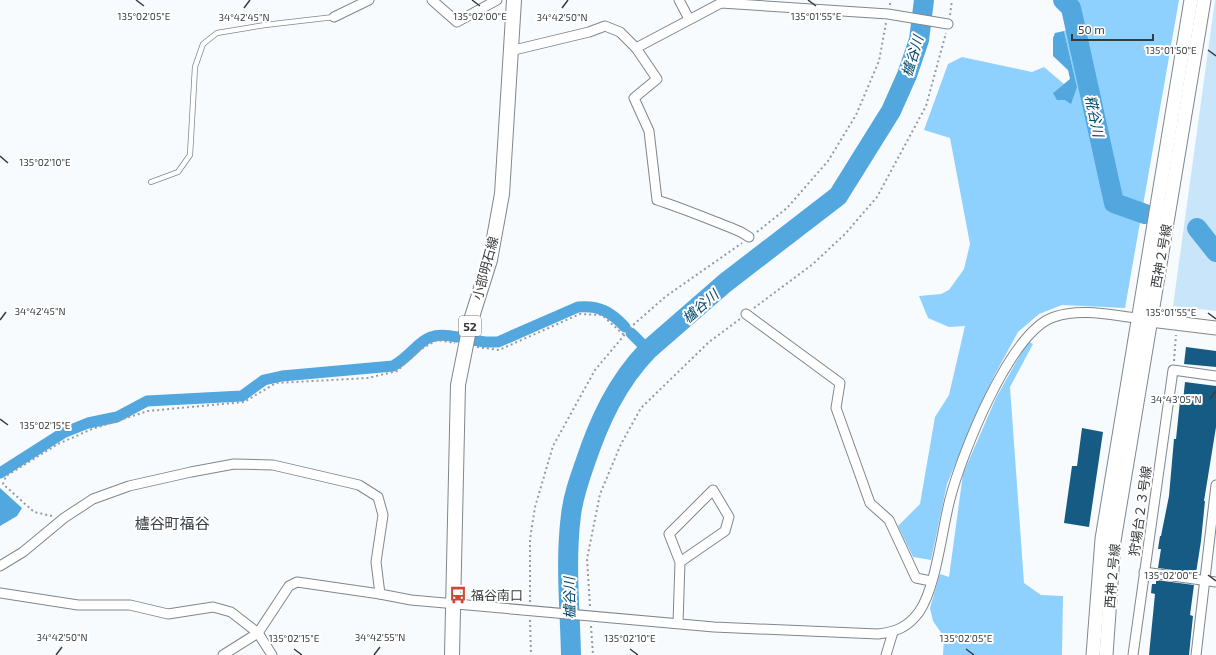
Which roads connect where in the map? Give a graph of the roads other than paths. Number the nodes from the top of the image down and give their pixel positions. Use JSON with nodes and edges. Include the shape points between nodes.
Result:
{"nodes":[{"id":1,"x":369,"y":0,"type":"edge"},
{"id":2,"x":432,"y":0,"type":"edge"},
{"id":3,"x":497,"y":0,"type":"edge"},
{"id":4,"x":514,"y":0,"type":"edge"},
{"id":5,"x":679,"y":0,"type":"edge"},
{"id":6,"x":1191,"y":0,"type":"edge"},
{"id":7,"x":1204,"y":0,"type":"edge"},
{"id":8,"x":334,"y":17,"type":"joint"},
{"id":9,"x":689,"y":19,"type":"junction"},
{"id":10,"x":948,"y":24,"type":"road end"},
{"id":11,"x":636,"y":48,"type":"junction"},
{"id":12,"x":510,"y":51,"type":"junction"},
{"id":13,"x":151,"y":182,"type":"dead end"},
{"id":14,"x":749,"y":238,"type":"road end"},
{"id":15,"x":746,"y":314,"type":"dead end"},
{"id":16,"x":1144,"y":319,"type":"junction"},
{"id":17,"x":1216,"y":328,"type":"edge"},
{"id":18,"x":1216,"y":376,"type":"edge"},
{"id":19,"x":1216,"y":486,"type":"edge"},
{"id":20,"x":680,"y":562,"type":"junction"},
{"id":21,"x":0,"y":566,"type":"edge"},
{"id":22,"x":1144,"y":572,"type":"junction"},
{"id":23,"x":931,"y":581,"type":"junction"},
{"id":24,"x":1204,"y":581,"type":"junction"},
{"id":25,"x":1216,"y":582,"type":"edge"},
{"id":26,"x":0,"y":593,"type":"edge"},
{"id":27,"x":380,"y":594,"type":"junction"},
{"id":28,"x":454,"y":604,"type":"junction"},
{"id":29,"x":678,"y":624,"type":"junction"},
{"id":30,"x":893,"y":632,"type":"junction"},
{"id":31,"x":258,"y":633,"type":"junction"},
{"id":32,"x":223,"y":655,"type":"edge"},
{"id":33,"x":272,"y":655,"type":"edge"},
{"id":34,"x":452,"y":655,"type":"edge"},
{"id":35,"x":886,"y":655,"type":"edge"},
{"id":36,"x":1093,"y":655,"type":"edge"},
{"id":37,"x":1106,"y":655,"type":"edge"},
{"id":38,"x":1133,"y":655,"type":"edge"},
{"id":39,"x":1196,"y":655,"type":"edge"}],
"edges":[{"from":1,"to":8,"type":"street"},
{"from":2,"to":3,"type":"street","via":[[457,22]]},
{"from":4,"to":12,"type":"main road","name":"小部明石線","number":"52"},
{"from":5,"to":9,"type":"street"},
{"from":6,"to":16,"type":"street","name":"西神２号線"},
{"from":7,"to":16,"type":"street","name":"西神２号線"},
{"from":8,"to":13,"type":"lane","via":[[217,33],[203,44],[195,67],[190,155],[178,172]]},
{"from":9,"to":10,"type":"street","via":[[721,3],[888,14]]},
{"from":9,"to":11,"type":"street"},
{"from":11,"to":12,"type":"street","via":[[620,32],[604,26]]},
{"from":11,"to":14,"type":"street","via":[[657,79],[634,98],[649,131],[657,200],[736,228]]},
{"from":12,"to":28,"type":"main road","name":"小部明石線","number":"52","via":[[502,194],[490,260],[471,320],[458,385]]},
{"from":15,"to":23,"type":"street","via":[[840,383],[836,408],[870,503],[889,520],[916,578]]},
{"from":16,"to":17,"type":"street"},
{"from":16,"to":23,"type":"street","via":[[1080,311],[1052,317],[1029,334],[1003,369],[966,451],[950,498]]},
{"from":16,"to":36,"type":"street","name":"西神２号線","via":[[1102,539]]},
{"from":16,"to":37,"type":"street","name":"西神２号線","via":[[1114,541]]},
{"from":18,"to":22,"type":"street","name":"狩場台２３号線","via":[[1173,370]]},
{"from":19,"to":24,"type":"street"},
{"from":20,"to":20,"type":"street","via":[[669,534],[713,490],[729,517],[725,531]]},
{"from":20,"to":29,"type":"street"},
{"from":21,"to":27,"type":"street","via":[[93,498],[129,486],[234,464],[273,465],[359,485],[378,497],[382,515],[376,562]]},
{"from":22,"to":24,"type":"street"},
{"from":22,"to":38,"type":"street","name":"狩場台２３号線"},
{"from":23,"to":30,"type":"street","via":[[920,611],[908,625]]},
{"from":24,"to":25,"type":"street"},
{"from":24,"to":39,"type":"street"},
{"from":26,"to":31,"type":"street","via":[[78,605],[130,605],[168,614],[213,606],[231,612]]},
{"from":27,"to":28,"type":"street"},
{"from":27,"to":31,"type":"street","via":[[297,582],[289,586]]},
{"from":28,"to":29,"type":"street"},
{"from":28,"to":34,"type":"main road","name":"小部明石線","number":"52"},
{"from":29,"to":30,"type":"street","via":[[878,634]]},
{"from":30,"to":35,"type":"street"},
{"from":31,"to":32,"type":"street"},
{"from":31,"to":33,"type":"street"}]}
